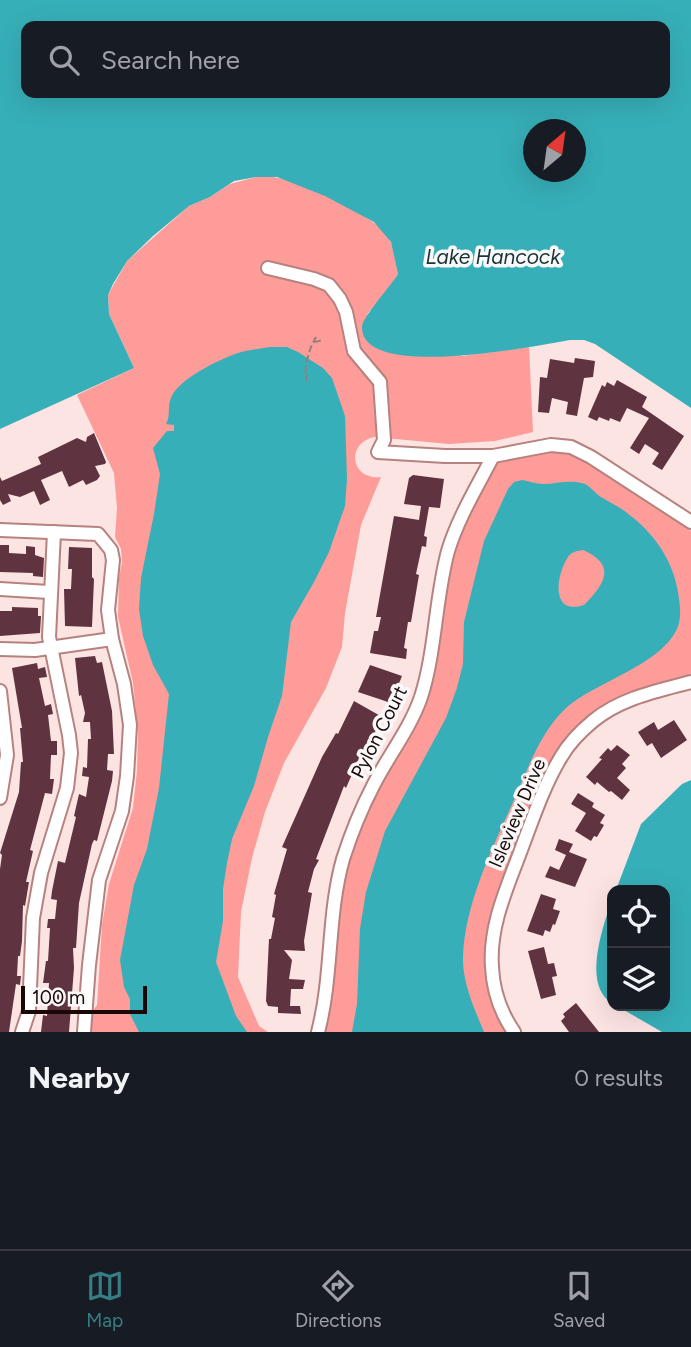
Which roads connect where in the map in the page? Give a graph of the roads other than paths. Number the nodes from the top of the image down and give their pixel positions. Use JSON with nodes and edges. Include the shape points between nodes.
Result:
{"nodes":[{"id":1,"x":268,"y":268,"type":"dead end"},
{"id":2,"x":493,"y":456,"type":"junction"},
{"id":3,"x":691,"y":523,"type":"edge"},
{"id":4,"x":0,"y":530,"type":"edge"},
{"id":5,"x":54,"y":532,"type":"junction"},
{"id":6,"x":0,"y":589,"type":"edge"},
{"id":7,"x":49,"y":592,"type":"junction"},
{"id":8,"x":112,"y":639,"type":"junction"},
{"id":9,"x":50,"y":648,"type":"junction"},
{"id":10,"x":0,"y":649,"type":"edge"},
{"id":11,"x":691,"y":682,"type":"edge"},
{"id":12,"x":0,"y":691,"type":"edge"},
{"id":13,"x":0,"y":798,"type":"edge"},
{"id":14,"x":22,"y":1032,"type":"edge"},
{"id":15,"x":84,"y":1032,"type":"edge"},
{"id":16,"x":318,"y":1032,"type":"edge"},
{"id":17,"x":514,"y":1032,"type":"edge"}],
"edges":[{"from":1,"to":2,"type":"street","via":[[329,285],[340,299],[354,352],[380,382],[384,440],[377,452]]},
{"from":2,"to":3,"type":"street","via":[[551,445],[571,447]]},
{"from":2,"to":16,"type":"street","name":"Pylon Court","via":[[448,552],[420,699],[356,821],[343,860]]},
{"from":4,"to":5,"type":"street"},
{"from":5,"to":7,"type":"street"},
{"from":5,"to":8,"type":"street","via":[[98,534],[111,550],[108,610]]},
{"from":6,"to":7,"type":"street"},
{"from":7,"to":9,"type":"street"},
{"from":8,"to":9,"type":"street"},
{"from":8,"to":15,"type":"street","via":[[130,725],[128,776],[122,811],[99,880]]},
{"from":9,"to":10,"type":"street"},
{"from":9,"to":14,"type":"street","via":[[71,753],[67,788],[35,907],[29,1011]]},
{"from":11,"to":17,"type":"street","name":"Isleview Drive","via":[[612,707],[576,737],[551,776],[494,928],[494,981]]},
{"from":12,"to":13,"type":"street","via":[[7,755]]}]}
